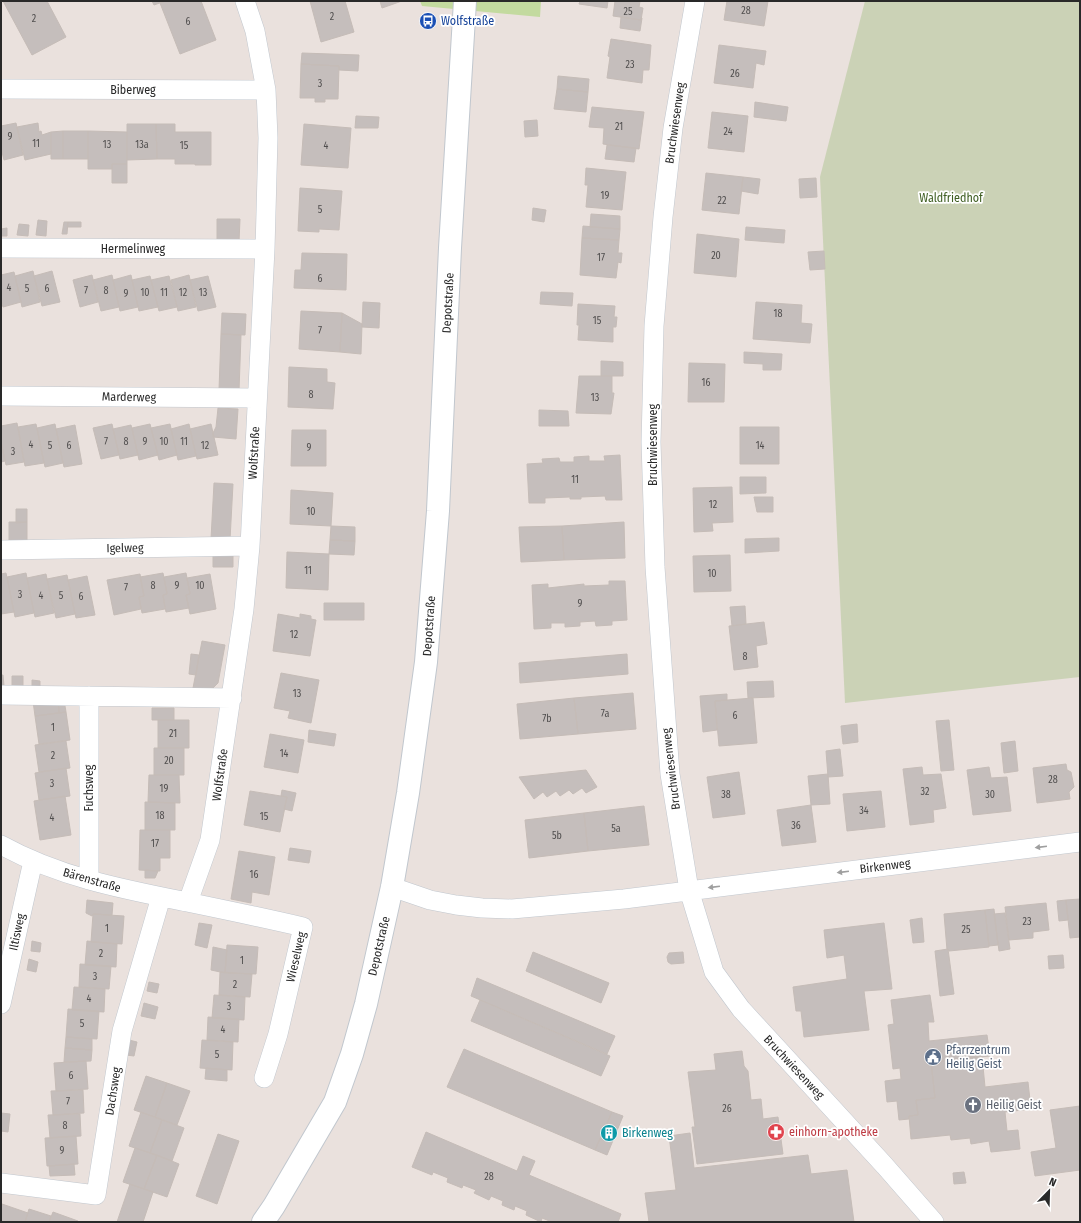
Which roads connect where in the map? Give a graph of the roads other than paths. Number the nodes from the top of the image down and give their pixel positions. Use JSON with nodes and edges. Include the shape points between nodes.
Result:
{"nodes":[{"id":1,"x":245,"y":1,"type":"edge"},
{"id":2,"x":465,"y":1,"type":"edge"},
{"id":3,"x":695,"y":1,"type":"edge"},
{"id":4,"x":1,"y":89,"type":"edge"},
{"id":5,"x":266,"y":90,"type":"junction"},
{"id":6,"x":1,"y":248,"type":"edge"},
{"id":7,"x":265,"y":249,"type":"junction"},
{"id":8,"x":1,"y":396,"type":"edge"},
{"id":9,"x":257,"y":398,"type":"junction"},
{"id":10,"x":250,"y":546,"type":"junction"},
{"id":11,"x":1,"y":550,"type":"edge"},
{"id":12,"x":1,"y":695,"type":"edge"},
{"id":13,"x":89,"y":696,"type":"junction"},
{"id":14,"x":232,"y":698,"type":"junction"},
{"id":15,"x":1080,"y":842,"type":"edge"},
{"id":16,"x":1,"y":845,"type":"edge"},
{"id":17,"x":33,"y":861,"type":"junction"},
{"id":18,"x":89,"y":880,"type":"junction"},
{"id":19,"x":392,"y":888,"type":"junction"},
{"id":20,"x":689,"y":890,"type":"junction"},
{"id":21,"x":161,"y":897,"type":"junction"},
{"id":22,"x":188,"y":902,"type":"junction"},
{"id":23,"x":1,"y":1004,"type":"edge"},
{"id":24,"x":264,"y":1078,"type":"dead end"},
{"id":25,"x":1,"y":1183,"type":"edge"},
{"id":26,"x":263,"y":1222,"type":"edge"},
{"id":27,"x":934,"y":1222,"type":"edge"}],
"edges":[{"from":1,"to":5,"type":"street","name":"Wolfstraße","via":[[255,31]]},
{"from":2,"to":19,"type":"main road","name":"Depotstraße","via":[[438,511],[426,662]]},
{"from":3,"to":20,"type":"street","name":"Bruchwiesenweg","via":[[673,128],[663,217],[654,326],[652,442],[656,582],[670,774]]},
{"from":4,"to":5,"type":"street","name":"Biberweg"},
{"from":5,"to":7,"type":"street","name":"Wolfstraße","via":[[268,138]]},
{"from":6,"to":7,"type":"street","name":"Hermelinweg"},
{"from":7,"to":9,"type":"street","name":"Wolfstraße"},
{"from":8,"to":9,"type":"street","name":"Marderweg"},
{"from":9,"to":10,"type":"street","name":"Wolfstraße"},
{"from":10,"to":11,"type":"street","name":"Igelweg"},
{"from":10,"to":14,"type":"street","name":"Wolfstraße"},
{"from":12,"to":13,"type":"street"},
{"from":13,"to":14,"type":"street"},
{"from":13,"to":18,"type":"street","name":"Fuchsweg"},
{"from":14,"to":22,"type":"street","name":"Wolfstraße","via":[[210,840]]},
{"from":15,"to":20,"type":"street","name":"Birkenweg","one_way":true},
{"from":16,"to":17,"type":"street","name":"Bärenstraße"},
{"from":17,"to":18,"type":"street","name":"Bärenstraße"},
{"from":17,"to":23,"type":"street","name":"Iltisweg"},
{"from":18,"to":21,"type":"street","name":"Bärenstraße"},
{"from":19,"to":20,"type":"street","via":[[456,905],[512,909],[624,899]]},
{"from":19,"to":26,"type":"main road","name":"Depotstraße","via":[[360,1026],[334,1102]]},
{"from":20,"to":27,"type":"street","name":"Bruchwiesenweg","via":[[714,972],[736,1003]]},
{"from":21,"to":22,"type":"street","name":"Bärenstraße"},
{"from":21,"to":25,"type":"street","name":"Dachsweg","via":[[122,1031],[96,1195]]},
{"from":22,"to":24,"type":"street","name":"Wieselweg","via":[[303,927],[278,1034]]}]}
